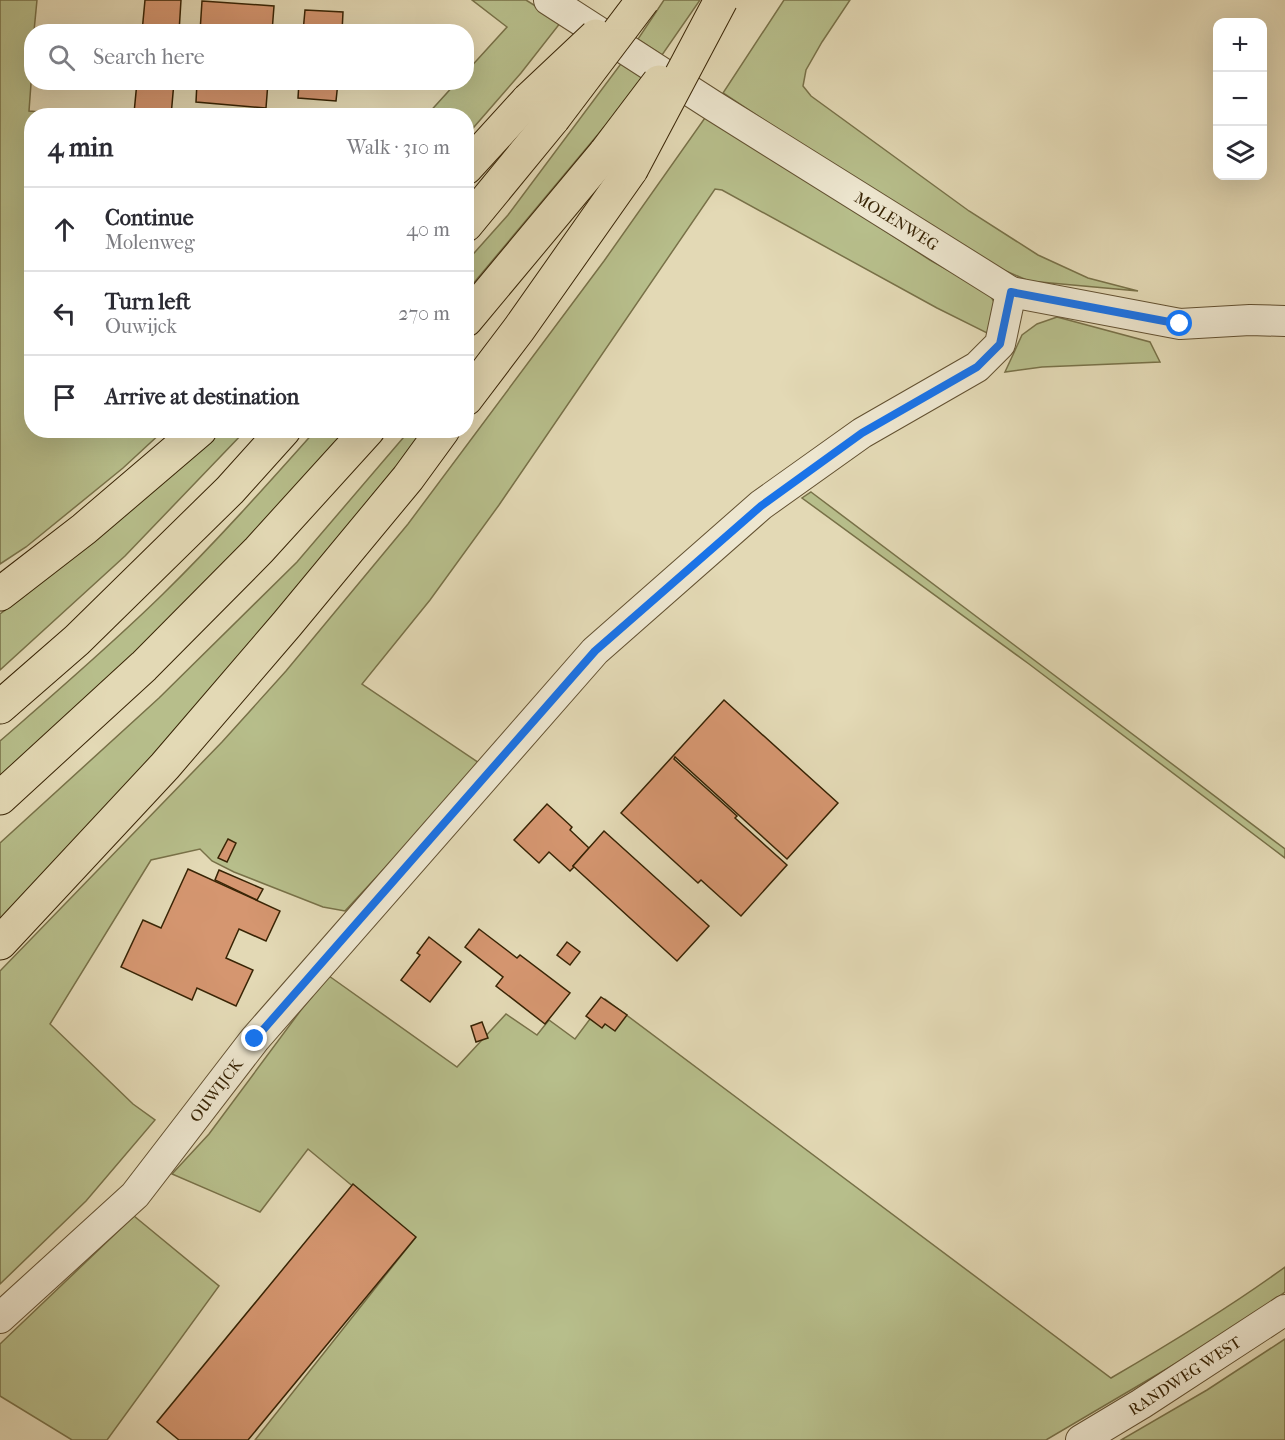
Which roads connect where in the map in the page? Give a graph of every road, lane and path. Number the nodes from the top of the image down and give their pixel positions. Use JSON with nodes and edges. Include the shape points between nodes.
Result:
{"nodes":[{"id":1,"x":549,"y":0,"type":"edge"},
{"id":2,"x":635,"y":0,"type":"edge"},
{"id":3,"x":643,"y":0,"type":"edge"},
{"id":4,"x":720,"y":0,"type":"edge"},
{"id":5,"x":541,"y":110,"type":"junction"},
{"id":6,"x":618,"y":161,"type":"junction"},
{"id":7,"x":474,"y":162,"type":"edge"},
{"id":8,"x":474,"y":213,"type":"edge"},
{"id":9,"x":1011,"y":292,"type":"junction"},
{"id":10,"x":474,"y":312,"type":"edge"},
{"id":11,"x":1285,"y":321,"type":"edge"},
{"id":12,"x":474,"y":388,"type":"edge"},
{"id":13,"x":191,"y":438,"type":"edge"},
{"id":14,"x":277,"y":438,"type":"edge"},
{"id":15,"x":361,"y":438,"type":"edge"},
{"id":16,"x":437,"y":438,"type":"edge"},
{"id":17,"x":0,"y":594,"type":"edge"},
{"id":18,"x":0,"y":707,"type":"edge"},
{"id":19,"x":0,"y":798,"type":"edge"},
{"id":20,"x":0,"y":943,"type":"edge"},
{"id":21,"x":1285,"y":1310,"type":"edge"},
{"id":22,"x":0,"y":1318,"type":"edge"},
{"id":23,"x":1081,"y":1440,"type":"edge"}],
"edges":[{"from":1,"to":9,"type":"street","name":"MOLENWEG"},
{"from":2,"to":5,"type":"highway","bridge":true},
{"from":3,"to":5,"type":"highway","bridge":true},
{"from":4,"to":6,"type":"highway","bridge":true},
{"from":5,"to":7,"type":"highway"},
{"from":5,"to":8,"type":"highway"},
{"from":6,"to":10,"type":"highway"},
{"from":6,"to":12,"type":"highway","via":[[519,329]]},
{"from":9,"to":11,"type":"street","name":"MOLENWEG","via":[[1180,324]]},
{"from":9,"to":22,"type":"street","name":"OUWIJCK","via":[[1000,344],[977,367],[862,433],[761,506],[595,651],[255,1039],[135,1195]]},
{"from":13,"to":17,"type":"highway"},
{"from":14,"to":18,"type":"highway","via":[[230,490],[77,640]]},
{"from":15,"to":19,"type":"highway","via":[[259,550],[144,666]]},
{"from":16,"to":20,"type":"highway","via":[[287,624],[165,766]]},
{"from":21,"to":23,"type":"street","name":"RANDWEG WEST"}]}
